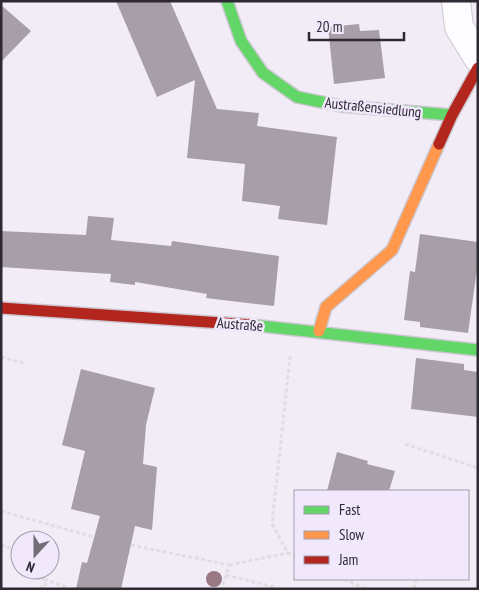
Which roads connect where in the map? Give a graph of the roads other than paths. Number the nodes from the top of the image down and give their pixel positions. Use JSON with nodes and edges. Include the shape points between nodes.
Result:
{"nodes":[{"id":1,"x":227,"y":1,"type":"edge"},
{"id":2,"x":456,"y":1,"type":"edge"},
{"id":3,"x":478,"y":58,"type":"edge"},
{"id":4,"x":478,"y":68,"type":"edge"},
{"id":5,"x":452,"y":115,"type":"junction"},
{"id":6,"x":1,"y":308,"type":"edge"},
{"id":7,"x":320,"y":331,"type":"junction"},
{"id":8,"x":478,"y":350,"type":"edge"}],
"edges":[{"from":1,"to":5,"type":"street","name":"Austraßensiedlung","via":[[241,41],[263,73],[297,97],[341,106]]},
{"from":2,"to":3,"type":"street","via":[[459,27]]},
{"from":4,"to":5,"type":"street"},
{"from":5,"to":7,"type":"street","via":[[392,250],[326,307]]},
{"from":6,"to":7,"type":"street","name":"Austraße"},
{"from":7,"to":8,"type":"street","name":"Austraße"}]}
